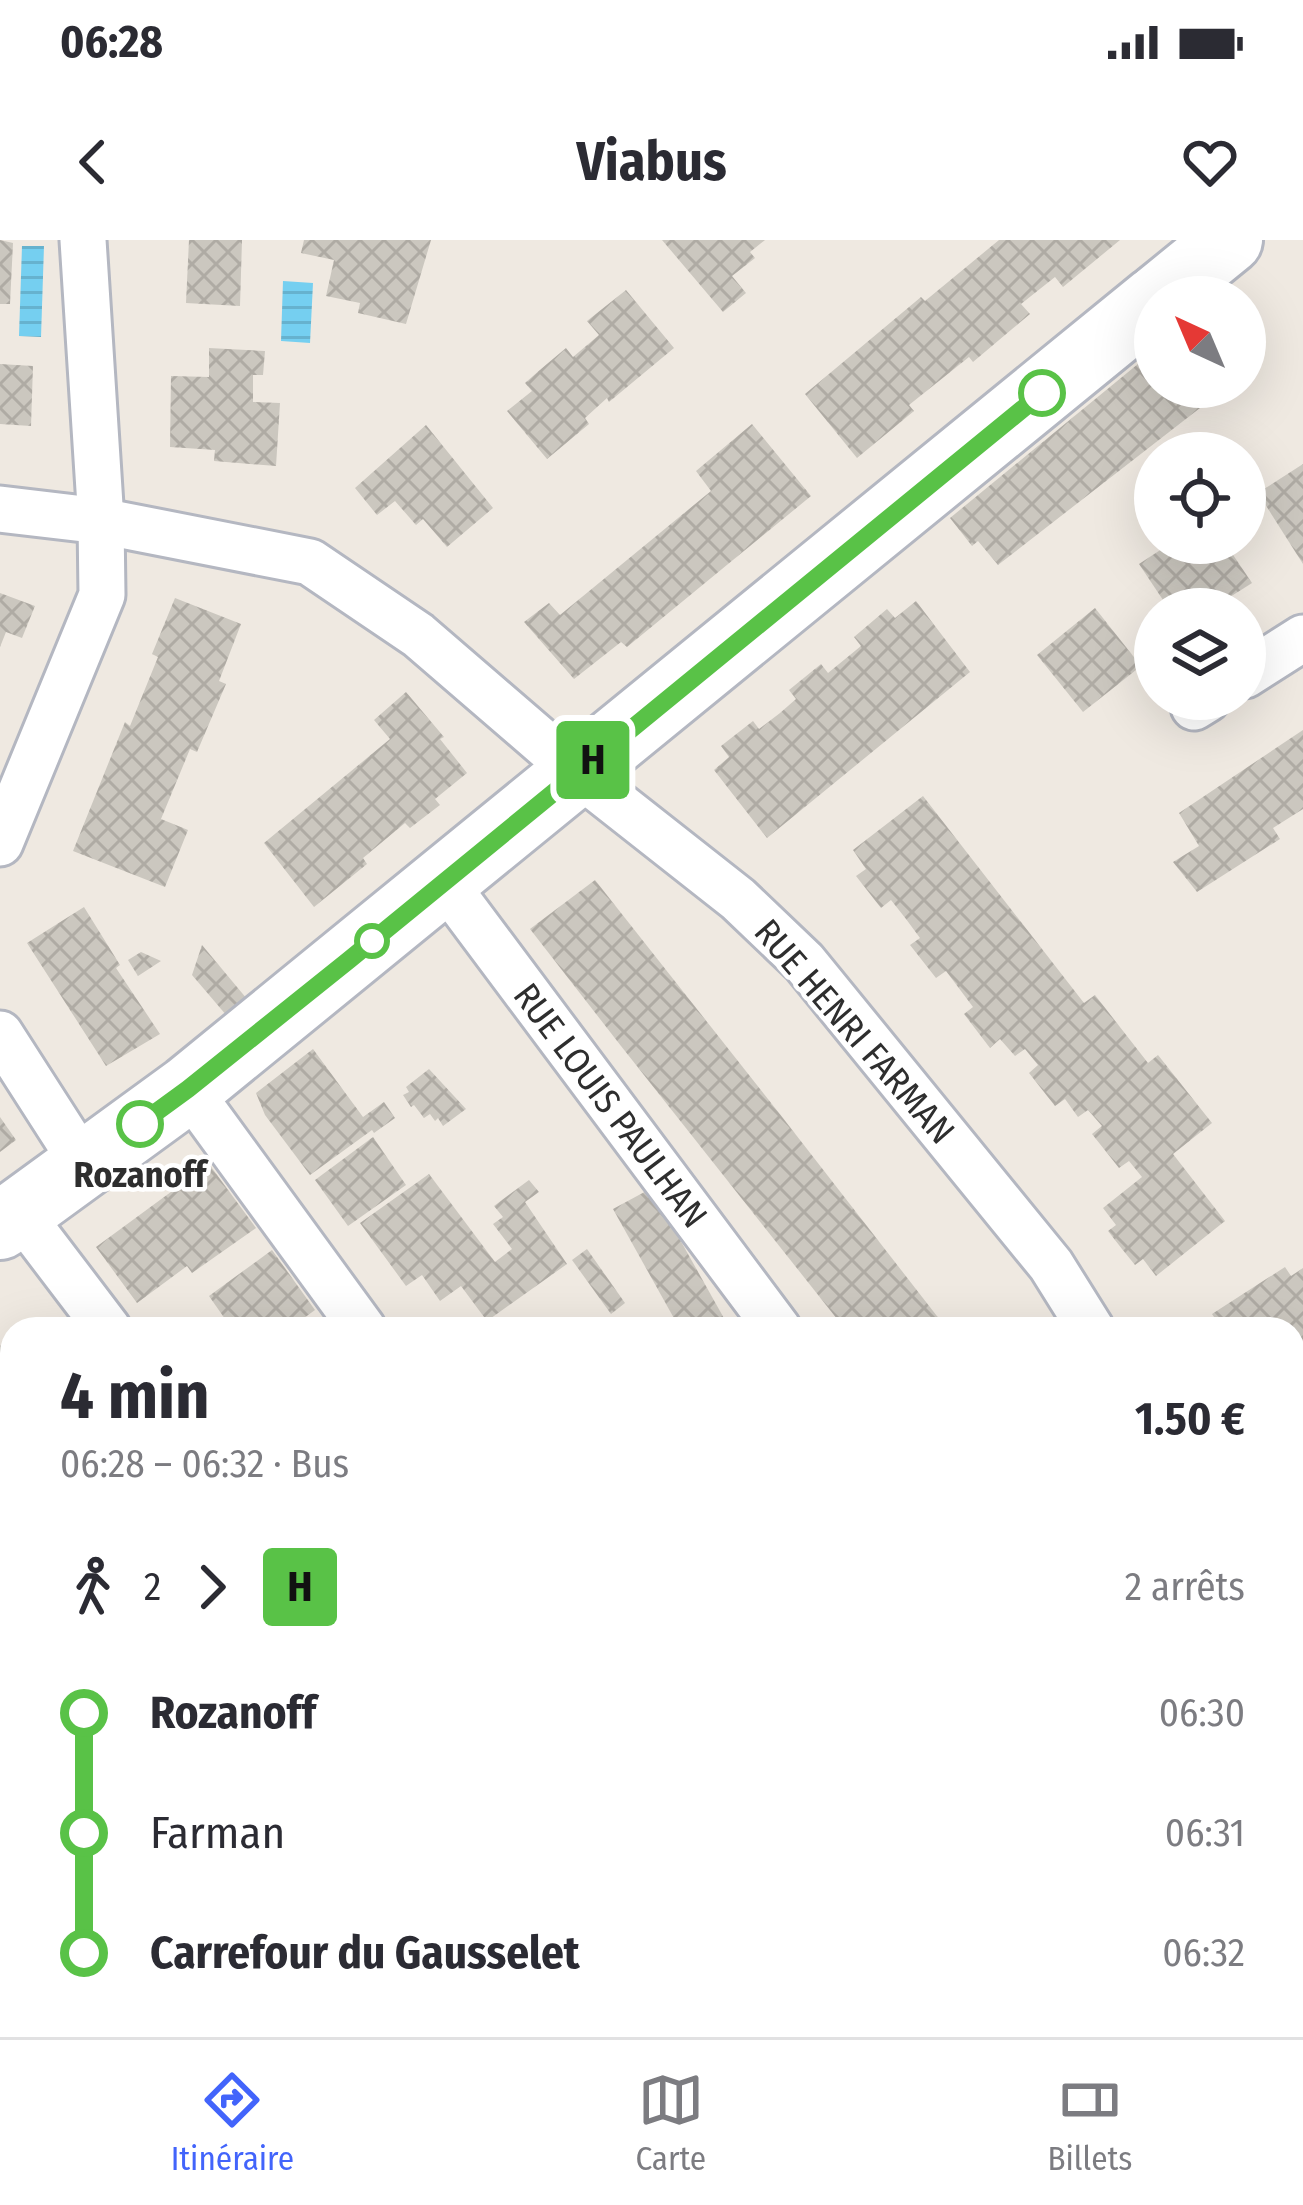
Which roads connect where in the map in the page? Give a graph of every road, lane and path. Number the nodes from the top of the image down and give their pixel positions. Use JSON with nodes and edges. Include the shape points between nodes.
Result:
{"nodes":[{"id":1,"x":83,"y":240,"type":"edge"},
{"id":2,"x":1229,"y":240,"type":"edge"},
{"id":3,"x":1185,"y":276,"type":"edge"},
{"id":4,"x":1134,"y":318,"type":"edge"},
{"id":5,"x":0,"y":509,"type":"edge"},
{"id":6,"x":101,"y":521,"type":"junction"},
{"id":7,"x":1303,"y":638,"type":"edge"},
{"id":8,"x":1266,"y":662,"type":"edge"},
{"id":9,"x":578,"y":773,"type":"junction"},
{"id":10,"x":0,"y":844,"type":"edge"},
{"id":11,"x":444,"y":882,"type":"junction"},
{"id":12,"x":0,"y":1034,"type":"edge"},
{"id":13,"x":188,"y":1089,"type":"junction"},
{"id":14,"x":84,"y":1165,"type":"junction"},
{"id":15,"x":10,"y":1219,"type":"edge"},
{"id":16,"x":97,"y":1317,"type":"edge"},
{"id":17,"x":354,"y":1317,"type":"edge"},
{"id":18,"x":769,"y":1317,"type":"edge"},
{"id":19,"x":1084,"y":1317,"type":"edge"}],
"edges":[{"from":1,"to":6,"type":"street"},
{"from":2,"to":3,"type":"street"},
{"from":4,"to":9,"type":"street"},
{"from":5,"to":6,"type":"street","name":"RUE HENRI FARMAN"},
{"from":6,"to":9,"type":"street","name":"RUE HENRI FARMAN","via":[[310,562],[418,635]]},
{"from":6,"to":10,"type":"street","via":[[102,595]]},
{"from":7,"to":8,"type":"street"},
{"from":9,"to":11,"type":"street"},
{"from":9,"to":19,"type":"street","name":"RUE HENRI FARMAN","via":[[804,962],[1051,1265]]},
{"from":11,"to":13,"type":"street"},
{"from":11,"to":18,"type":"street","name":"RUE LOUIS PAULHAN"},
{"from":12,"to":14,"type":"street"},
{"from":13,"to":14,"type":"street"},
{"from":13,"to":17,"type":"street"},
{"from":14,"to":15,"type":"street"},
{"from":15,"to":16,"type":"street"}]}
